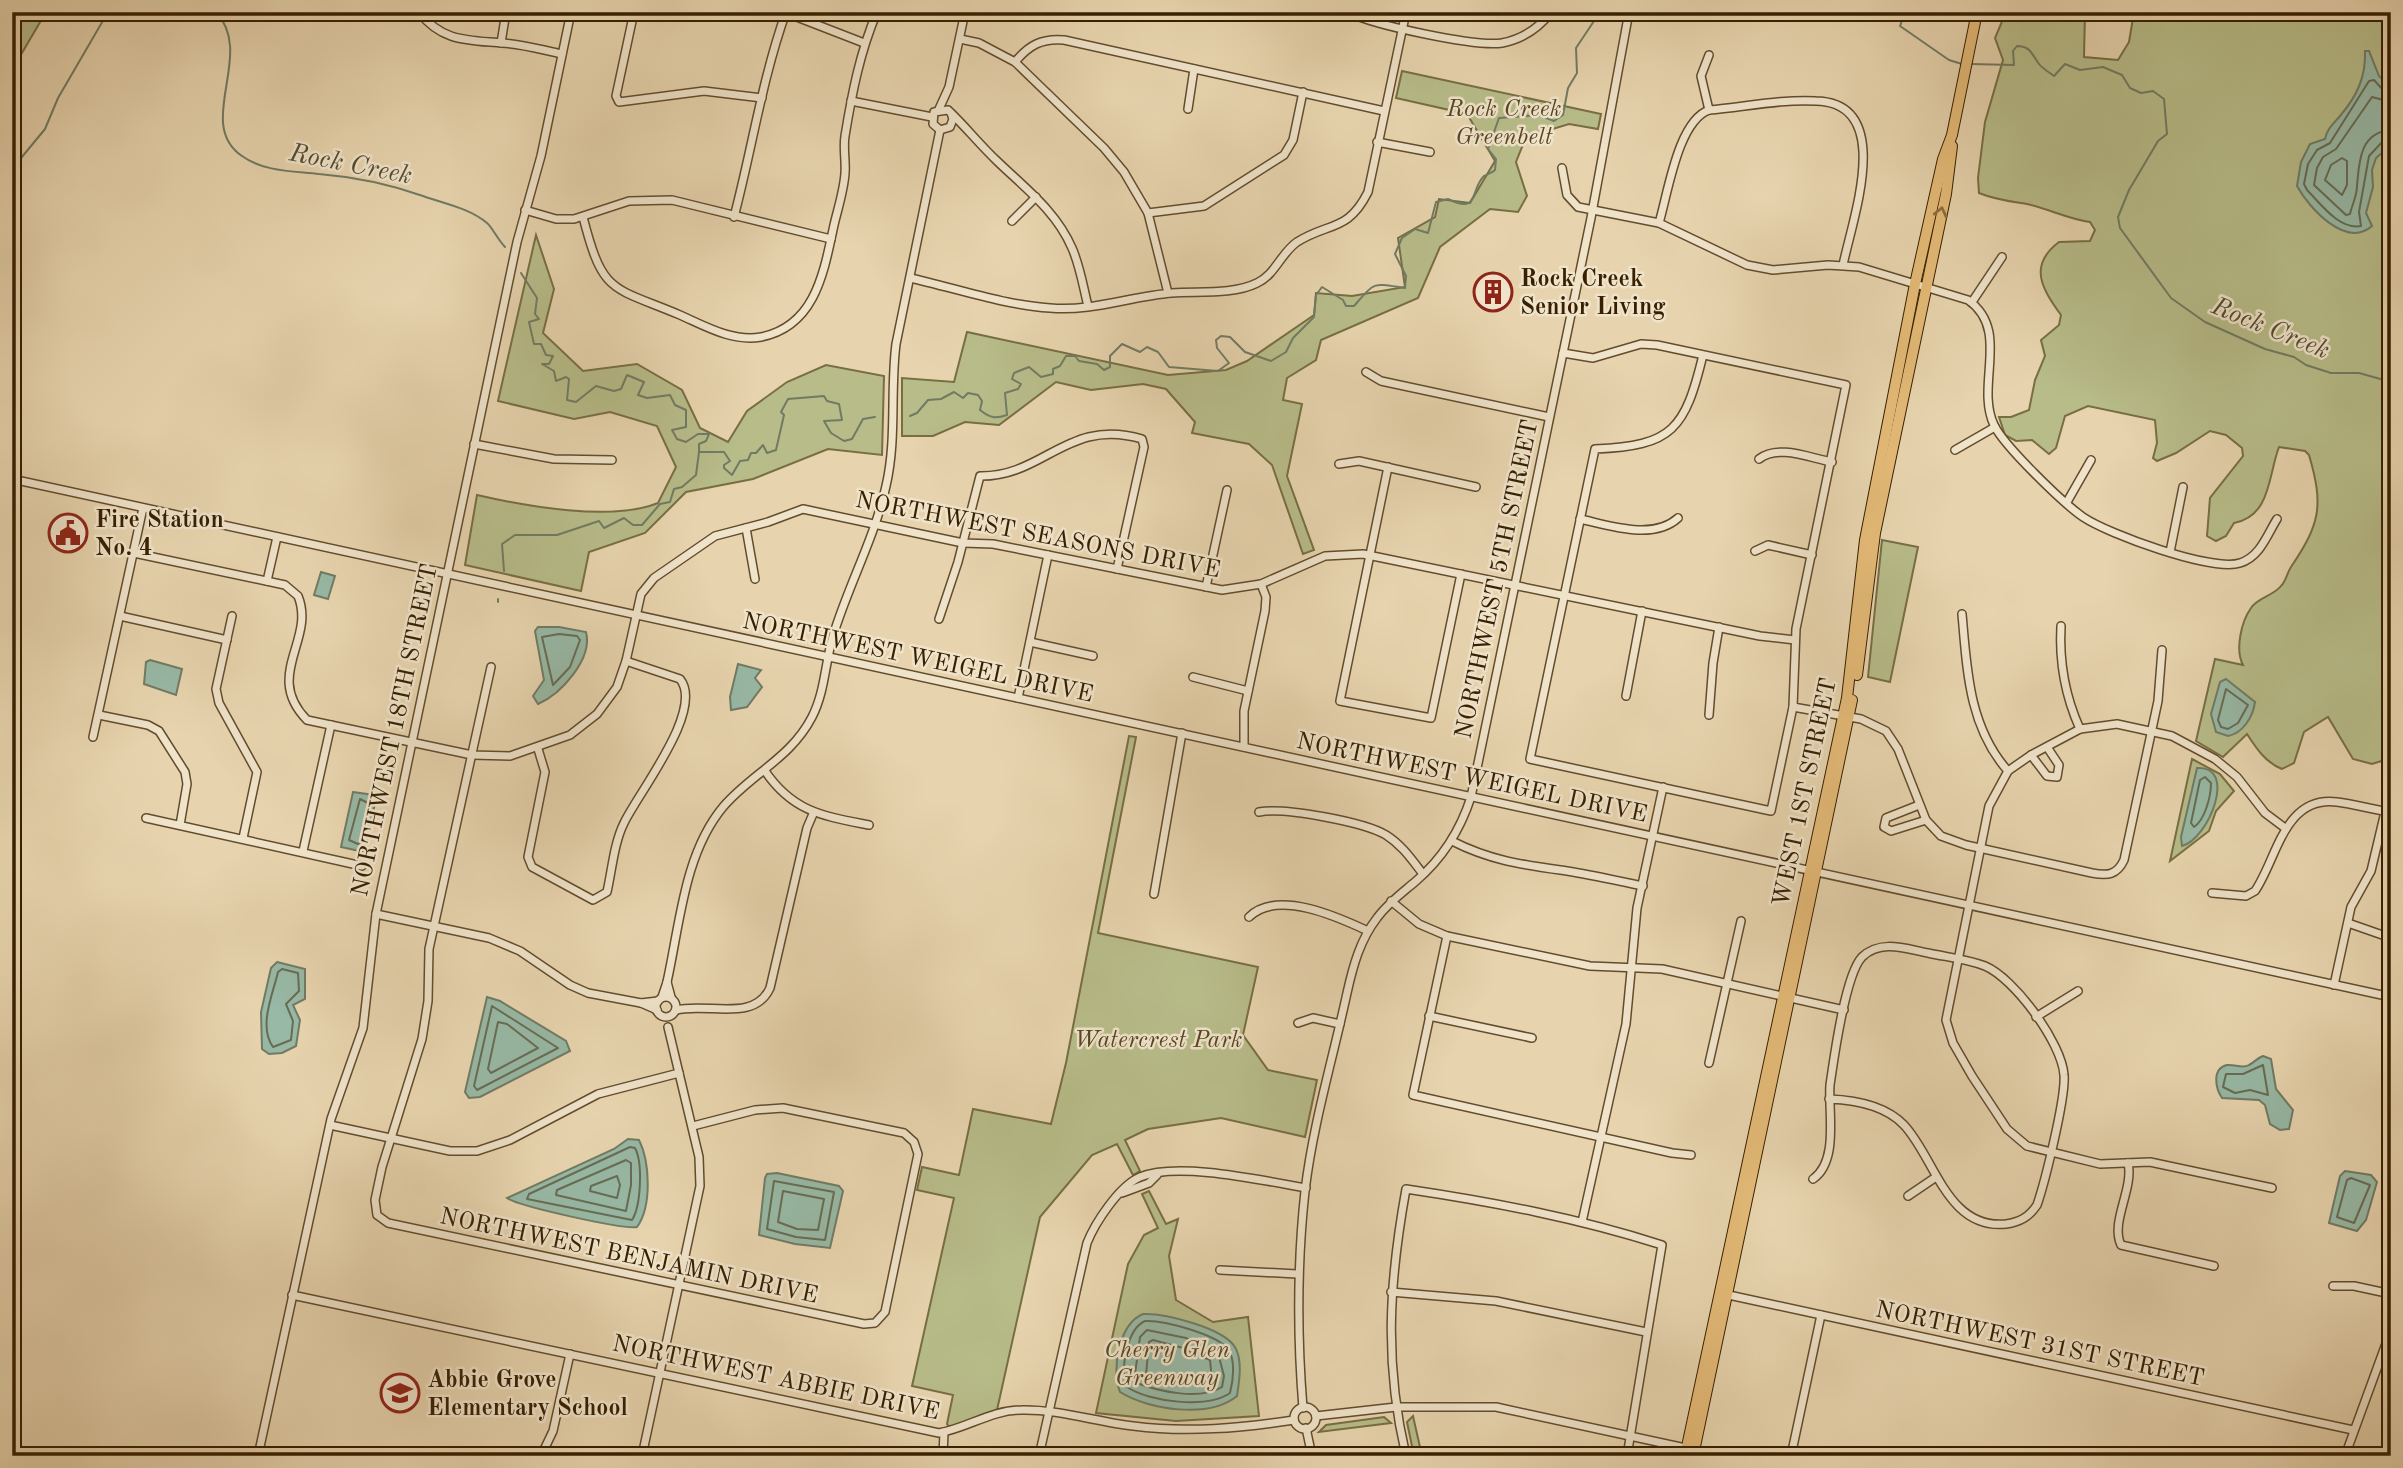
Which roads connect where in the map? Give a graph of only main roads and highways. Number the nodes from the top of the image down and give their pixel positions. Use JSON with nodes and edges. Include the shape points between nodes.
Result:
{"nodes":[{"id":1,"x":1978,"y":12,"type":"edge"},
{"id":2,"x":1689,"y":1453,"type":"edge"}],
"edges":[{"from":1,"to":2,"type":"main road","name":"WEST 1ST STREET","via":[[1943,159],[1864,548],[1846,715]]}]}
